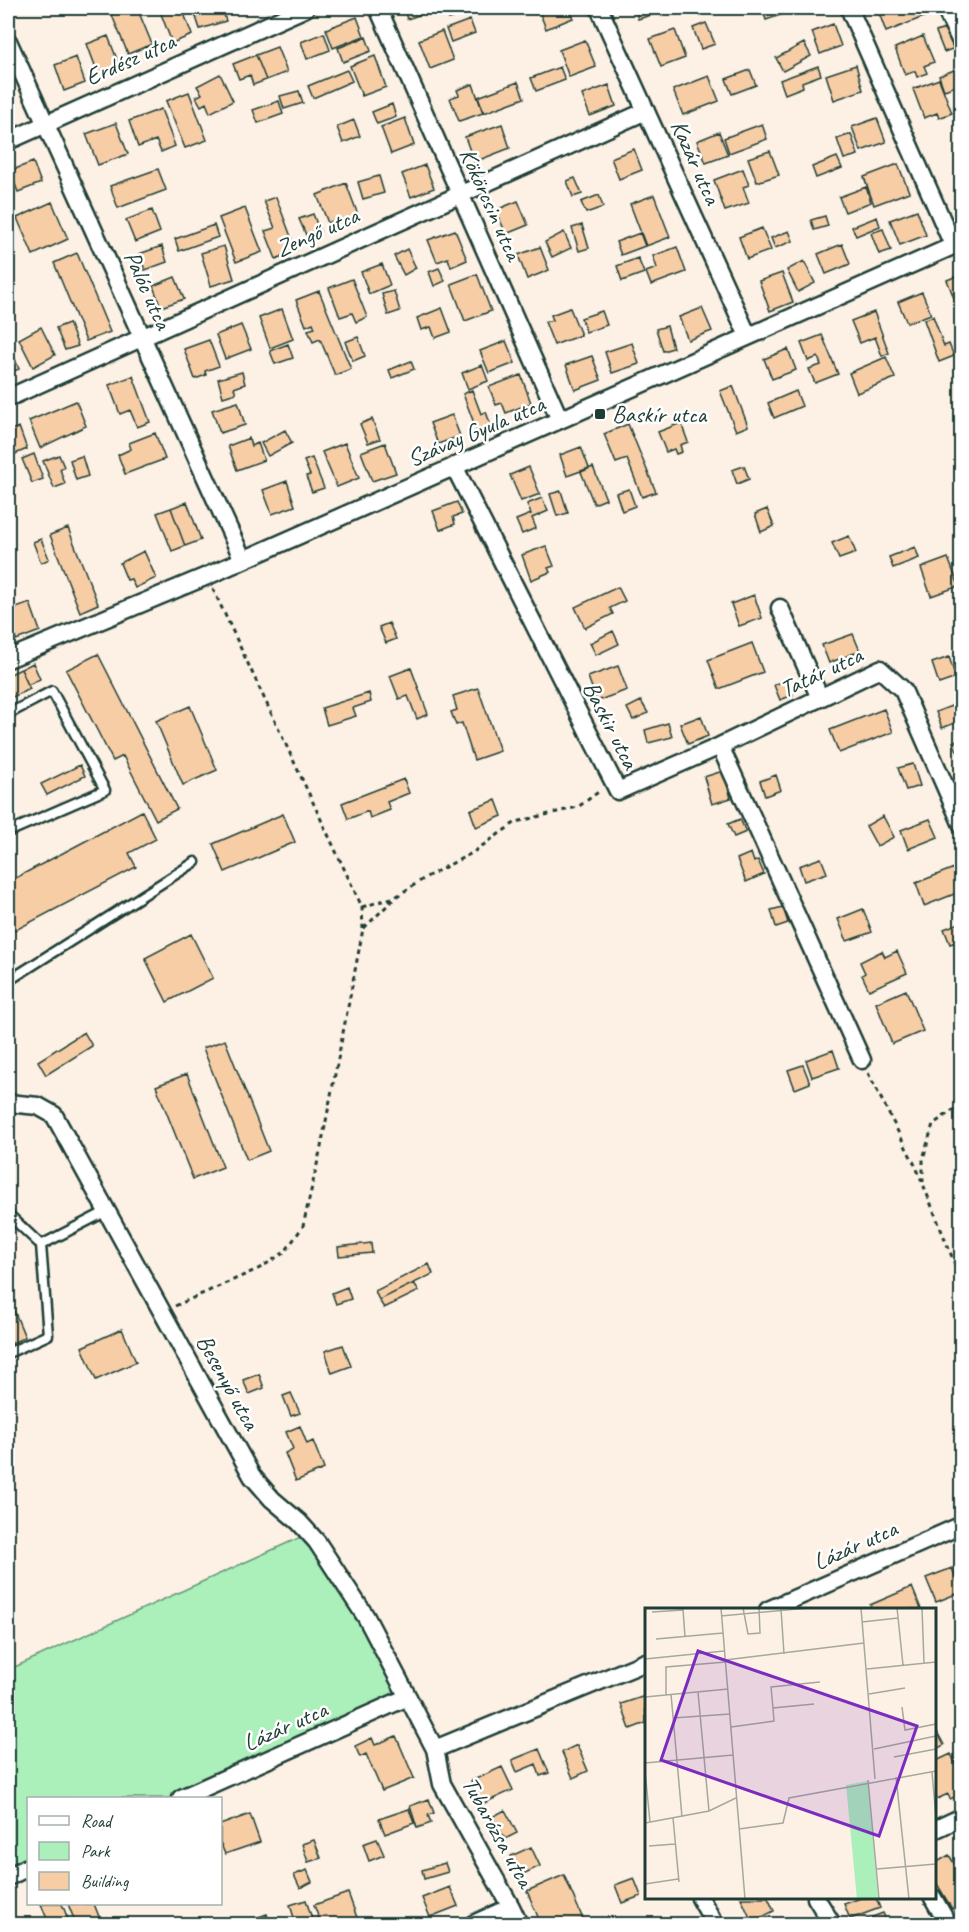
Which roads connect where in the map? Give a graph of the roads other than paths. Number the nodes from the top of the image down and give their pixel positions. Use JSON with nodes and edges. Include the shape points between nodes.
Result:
{"nodes":[{"id":1,"x":306,"y":8,"type":"edge"},
{"id":2,"x":378,"y":8,"type":"edge"},
{"id":3,"x":600,"y":8,"type":"edge"},
{"id":4,"x":849,"y":8,"type":"edge"},
{"id":5,"x":945,"y":8,"type":"edge"},
{"id":6,"x":8,"y":41,"type":"edge"},
{"id":7,"x":962,"y":44,"type":"edge"},
{"id":8,"x":646,"y":111,"type":"junction"},
{"id":9,"x":45,"y":123,"type":"junction"},
{"id":10,"x":8,"y":141,"type":"edge"},
{"id":11,"x":461,"y":194,"type":"junction"},
{"id":12,"x":957,"y":244,"type":"edge"},
{"id":13,"x":748,"y":336,"type":"junction"},
{"id":14,"x":142,"y":337,"type":"junction"},
{"id":15,"x":8,"y":398,"type":"edge"},
{"id":16,"x":560,"y":420,"type":"junction"},
{"id":17,"x":454,"y":466,"type":"junction"},
{"id":18,"x":243,"y":560,"type":"junction"},
{"id":19,"x":780,"y":608,"type":"dead end"},
{"id":20,"x":8,"y":659,"type":"edge"},
{"id":21,"x":820,"y":698,"type":"junction"},
{"id":22,"x":8,"y":714,"type":"edge"},
{"id":23,"x":720,"y":746,"type":"junction"},
{"id":24,"x":962,"y":825,"type":"edge"},
{"id":25,"x":8,"y":832,"type":"edge"},
{"id":26,"x":195,"y":862,"type":"dead end"},
{"id":27,"x":8,"y":966,"type":"edge"},
{"id":28,"x":11,"y":979,"type":"edge"},
{"id":29,"x":862,"y":1060,"type":"road end"},
{"id":30,"x":8,"y":1103,"type":"edge"},
{"id":31,"x":107,"y":1211,"type":"junction"},
{"id":32,"x":8,"y":1214,"type":"edge"},
{"id":33,"x":41,"y":1245,"type":"junction"},
{"id":34,"x":8,"y":1353,"type":"edge"},
{"id":35,"x":962,"y":1525,"type":"edge"},
{"id":36,"x":773,"y":1608,"type":"edge"},
{"id":37,"x":645,"y":1662,"type":"edge"},
{"id":38,"x":408,"y":1697,"type":"junction"},
{"id":39,"x":435,"y":1749,"type":"junction"},
{"id":40,"x":183,"y":1797,"type":"edge"},
{"id":41,"x":962,"y":1817,"type":"edge"},
{"id":42,"x":936,"y":1829,"type":"edge"},
{"id":43,"x":27,"y":1868,"type":"edge"},
{"id":44,"x":8,"y":1877,"type":"edge"},
{"id":45,"x":701,"y":1899,"type":"edge"},
{"id":46,"x":817,"y":1899,"type":"edge"},
{"id":47,"x":934,"y":1899,"type":"edge"},
{"id":48,"x":511,"y":1907,"type":"junction"},
{"id":49,"x":472,"y":1924,"type":"edge"},
{"id":50,"x":519,"y":1924,"type":"edge"},
{"id":51,"x":715,"y":1924,"type":"edge"},
{"id":52,"x":832,"y":1924,"type":"edge"},
{"id":53,"x":948,"y":1924,"type":"edge"}],
"edges":[{"from":1,"to":9,"type":"street","name":"Erdész utca"},
{"from":2,"to":11,"type":"street","name":"Kökörcsin utca"},
{"from":3,"to":8,"type":"street","name":"Kazár utca"},
{"from":4,"to":12,"type":"street"},
{"from":5,"to":7,"type":"street"},
{"from":6,"to":9,"type":"street","name":"Palóc utca"},
{"from":8,"to":11,"type":"street","name":"Zengő utca"},
{"from":8,"to":13,"type":"street","name":"Kazár utca"},
{"from":9,"to":10,"type":"street","name":"Erdész utca"},
{"from":9,"to":14,"type":"street","name":"Palóc utca"},
{"from":11,"to":14,"type":"street","name":"Zengő utca"},
{"from":11,"to":16,"type":"street","name":"Kökörcsin utca"},
{"from":12,"to":13,"type":"street","name":"Szávay Gyula utca"},
{"from":13,"to":16,"type":"street","name":"Szávay Gyula utca"},
{"from":14,"to":15,"type":"street","name":"Zengő utca"},
{"from":14,"to":18,"type":"street","name":"Palóc utca"},
{"from":16,"to":17,"type":"street","name":"Szávay Gyula utca"},
{"from":17,"to":18,"type":"street","name":"Szávay Gyula utca"},
{"from":17,"to":23,"type":"street","name":"Baskir utca","via":[[618,791]]},
{"from":18,"to":20,"type":"street","name":"Szávay Gyula utca"},
{"from":19,"to":21,"type":"street"},
{"from":21,"to":23,"type":"street","name":"Tatár utca"},
{"from":21,"to":24,"type":"street","name":"Tatár utca","via":[[880,669],[903,690]]},
{"from":22,"to":25,"type":"lane","via":[[52,691],[105,790]]},
{"from":23,"to":29,"type":"street"},
{"from":26,"to":28,"type":"lane"},
{"from":27,"to":28,"type":"lane"},
{"from":30,"to":31,"type":"street","name":"Besenyő utca","via":[[38,1106],[54,1115]]},
{"from":31,"to":33,"type":"lane"},
{"from":31,"to":38,"type":"street","name":"Besenyő utca","via":[[252,1476],[316,1542],[366,1617]]},
{"from":32,"to":33,"type":"lane"},
{"from":33,"to":34,"type":"lane","via":[[48,1335]]},
{"from":35,"to":36,"type":"street","name":"Lázár utca"},
{"from":37,"to":39,"type":"street"},
{"from":38,"to":39,"type":"street","name":"Tubarózsa utca"},
{"from":38,"to":40,"type":"street","name":"Lázár utca"},
{"from":39,"to":48,"type":"street","name":"Tubarózsa utca","via":[[442,1784]]},
{"from":41,"to":42,"type":"street"},
{"from":43,"to":44,"type":"street"},
{"from":45,"to":51,"type":"street"},
{"from":46,"to":52,"type":"street"},
{"from":47,"to":53,"type":"street"},
{"from":48,"to":49,"type":"street"},
{"from":48,"to":50,"type":"street","name":"Tubarózsa utca"}]}
